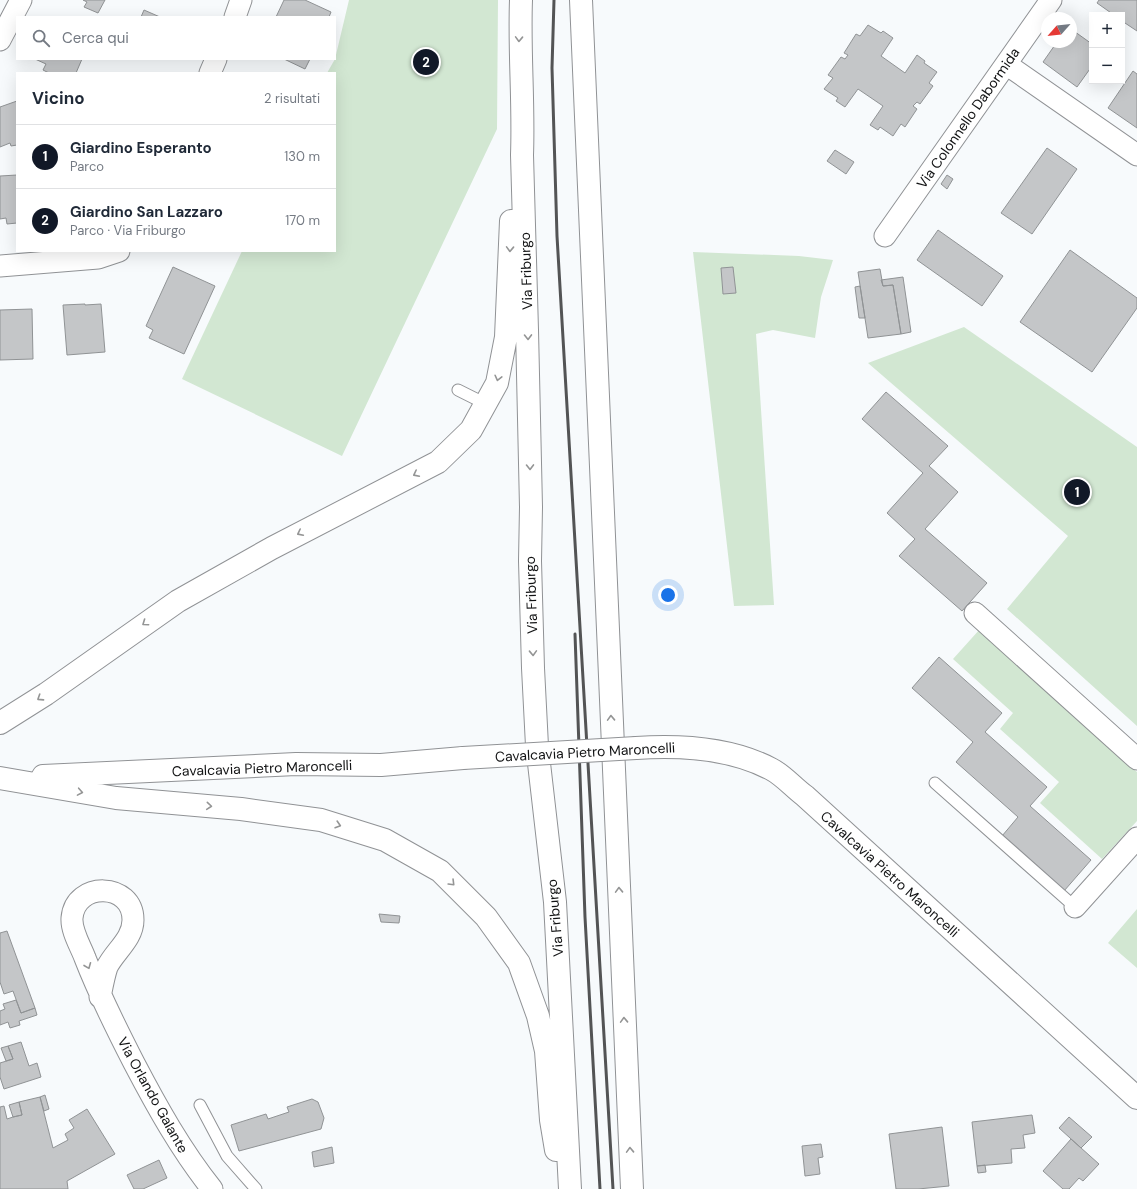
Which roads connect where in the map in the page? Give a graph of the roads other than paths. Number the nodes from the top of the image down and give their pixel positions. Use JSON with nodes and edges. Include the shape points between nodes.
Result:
{"nodes":[{"id":1,"x":21,"y":0,"type":"edge"},
{"id":2,"x":241,"y":0,"type":"edge"},
{"id":3,"x":521,"y":0,"type":"edge"},
{"id":4,"x":581,"y":0,"type":"edge"},
{"id":5,"x":1050,"y":0,"type":"edge"},
{"id":6,"x":235,"y":16,"type":"edge"},
{"id":7,"x":0,"y":40,"type":"edge"},
{"id":8,"x":216,"y":60,"type":"edge"},
{"id":9,"x":1006,"y":64,"type":"junction"},
{"id":10,"x":210,"y":72,"type":"edge"},
{"id":11,"x":522,"y":155,"type":"junction"},
{"id":12,"x":1137,"y":155,"type":"edge"},
{"id":13,"x":885,"y":236,"type":"dead end"},
{"id":14,"x":116,"y":252,"type":"edge"},
{"id":15,"x":0,"y":266,"type":"edge"},
{"id":16,"x":458,"y":390,"type":"dead end"},
{"id":17,"x":486,"y":404,"type":"junction"},
{"id":18,"x":975,"y":613,"type":"dead end"},
{"id":19,"x":0,"y":723,"type":"edge"},
{"id":20,"x":1137,"y":759,"type":"edge"},
{"id":21,"x":0,"y":778,"type":"edge"},
{"id":22,"x":935,"y":783,"type":"dead end"},
{"id":23,"x":1137,"y":838,"type":"edge"},
{"id":24,"x":1075,"y":907,"type":"joint"},
{"id":25,"x":100,"y":997,"type":"junction"},
{"id":26,"x":1137,"y":1098,"type":"edge"},
{"id":27,"x":200,"y":1105,"type":"dead end"},
{"id":28,"x":212,"y":1189,"type":"edge"},
{"id":29,"x":256,"y":1189,"type":"edge"},
{"id":30,"x":564,"y":1189,"type":"edge"},
{"id":31,"x":570,"y":1189,"type":"edge"},
{"id":32,"x":632,"y":1189,"type":"edge"}],
"edges":[{"from":1,"to":7,"type":"street"},
{"from":2,"to":6,"type":"street"},
{"from":3,"to":11,"type":"main road","name":"Via Friburgo","one_way":true,"via":[[519,47]]},
{"from":32,"to":4,"type":"main road","one_way":true},
{"from":5,"to":9,"type":"street","name":"Via Colonnello Dabormida"},
{"from":8,"to":10,"type":"street"},
{"from":9,"to":12,"type":"street"},
{"from":9,"to":13,"type":"street","name":"Via Colonnello Dabormida"},
{"from":11,"to":17,"type":"main road","one_way":true,"via":[[511,209],[506,337],[497,383]]},
{"from":11,"to":31,"type":"main road","name":"Via Friburgo","one_way":true,"via":[[528,330],[534,683],[537,746],[555,902]]},
{"from":14,"to":15,"type":"street","via":[[98,258]]},
{"from":16,"to":17,"type":"lane"},
{"from":17,"to":19,"type":"main road","one_way":true,"via":[[471,430],[438,462],[272,548],[178,601],[46,694]]},
{"from":18,"to":20,"type":"street"},
{"from":21,"to":26,"type":"main road","name":"Cavalcavia Pietro Maroncelli","bridge":true,"via":[[296,764],[381,765],[668,746],[738,756],[772,769],[805,796]]},
{"from":21,"to":30,"type":"main road","name":"Cavalcavia Pietro Maroncelli","one_way":true,"via":[[116,798],[241,809],[321,820],[385,840],[440,871],[486,917],[519,963],[538,1016],[546,1051],[551,1120]]},
{"from":22,"to":24,"type":"lane"},
{"from":23,"to":24,"type":"street"},
{"from":25,"to":25,"type":"street","name":"Via Orlando Galante","one_way":true,"via":[[107,967],[129,938],[133,919],[126,901],[110,891],[101,890],[91,892],[76,904],[71,922]]},
{"from":25,"to":28,"type":"street","name":"Via Orlando Galante","via":[[188,1159]]},
{"from":27,"to":29,"type":"lane","via":[[227,1156]]}]}
